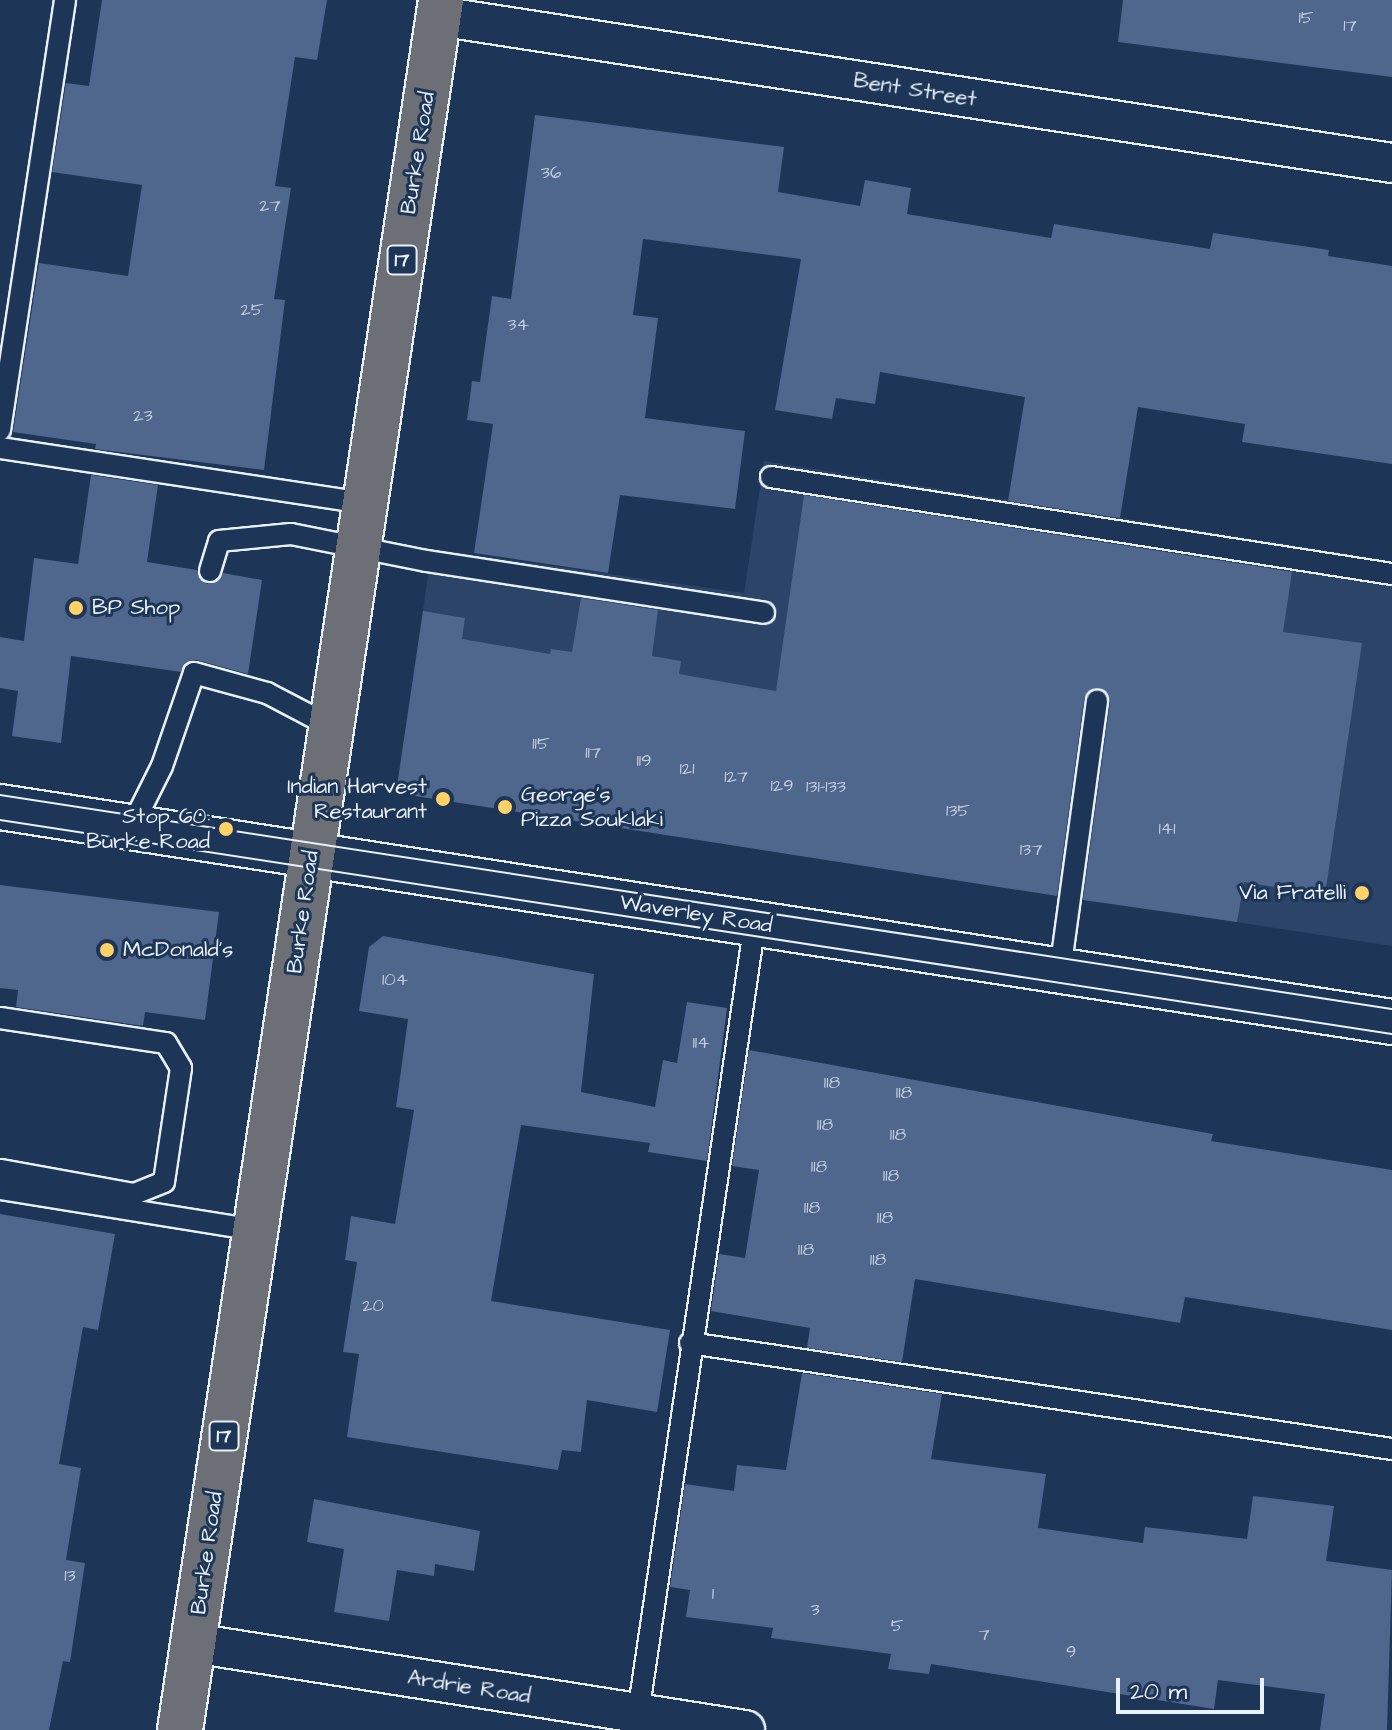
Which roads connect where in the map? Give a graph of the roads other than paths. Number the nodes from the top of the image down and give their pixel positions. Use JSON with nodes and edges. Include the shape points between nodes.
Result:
{"nodes":[{"id":1,"x":65,"y":0,"type":"edge"},
{"id":2,"x":439,"y":8,"type":"edge"},
{"id":3,"x":1392,"y":163,"type":"edge"},
{"id":4,"x":0,"y":430,"type":"edge"},
{"id":5,"x":0,"y":448,"type":"edge"},
{"id":6,"x":771,"y":477,"type":"dead end"},
{"id":7,"x":365,"y":503,"type":"junction"},
{"id":8,"x":359,"y":549,"type":"junction"},
{"id":9,"x":210,"y":571,"type":"dead end"},
{"id":10,"x":1392,"y":574,"type":"edge"},
{"id":11,"x":764,"y":613,"type":"dead end"},
{"id":12,"x":1097,"y":701,"type":"dead end"},
{"id":13,"x":332,"y":727,"type":"junction"},
{"id":14,"x":0,"y":807,"type":"edge"},
{"id":15,"x":131,"y":828,"type":"junction"},
{"id":16,"x":312,"y":856,"type":"junction"},
{"id":17,"x":755,"y":923,"type":"junction"},
{"id":18,"x":1060,"y":971,"type":"junction"},
{"id":19,"x":0,"y":1018,"type":"edge"},
{"id":20,"x":1392,"y":1022,"type":"edge"},
{"id":21,"x":0,"y":1170,"type":"edge"},
{"id":22,"x":0,"y":1189,"type":"edge"},
{"id":23,"x":255,"y":1230,"type":"junction"},
{"id":24,"x":690,"y":1343,"type":"junction"},
{"id":25,"x":1392,"y":1449,"type":"edge"},
{"id":26,"x":193,"y":1643,"type":"junction"},
{"id":27,"x":656,"y":1721,"type":"edge"},
{"id":28,"x":180,"y":1730,"type":"edge"},
{"id":29,"x":745,"y":1730,"type":"edge"}],
"edges":[{"from":1,"to":4,"type":"lane"},
{"from":2,"to":3,"type":"street","name":"Bent Street"},
{"from":2,"to":7,"type":"main road","name":"Burke Road","number":"17"},
{"from":5,"to":7,"type":"lane"},
{"from":6,"to":10,"type":"lane"},
{"from":7,"to":8,"type":"main road","name":"Burke Road","number":"17"},
{"from":8,"to":9,"type":"lane","via":[[291,534],[219,541]]},
{"from":8,"to":11,"type":"lane"},
{"from":8,"to":13,"type":"main road","name":"Burke Road","number":"17"},
{"from":12,"to":18,"type":"lane"},
{"from":13,"to":15,"type":"lane","via":[[267,693],[194,673],[162,766]]},
{"from":13,"to":16,"type":"main road","name":"Burke Road","number":"17"},
{"from":14,"to":15,"type":"main road","name":"Waverley Road"},
{"from":15,"to":16,"type":"main road","name":"Waverley Road"},
{"from":16,"to":17,"type":"main road","name":"Waverley Road"},
{"from":16,"to":23,"type":"main road","name":"Burke Road","number":"17"},
{"from":17,"to":18,"type":"main road","name":"Waverley Road"},
{"from":17,"to":24,"type":"lane"},
{"from":18,"to":20,"type":"main road","name":"Waverley Road"},
{"from":19,"to":21,"type":"lane","via":[[166,1043],[181,1068],[164,1182],[134,1194]]},
{"from":22,"to":23,"type":"lane"},
{"from":23,"to":26,"type":"main road","name":"Burke Road","number":"17"},
{"from":24,"to":25,"type":"lane"},
{"from":24,"to":27,"type":"lane"},
{"from":26,"to":27,"type":"street","name":"Ardrie Road"},
{"from":26,"to":28,"type":"main road","name":"Burke Road","number":"17"},
{"from":27,"to":29,"type":"street","name":"Ardrie Road"}]}
